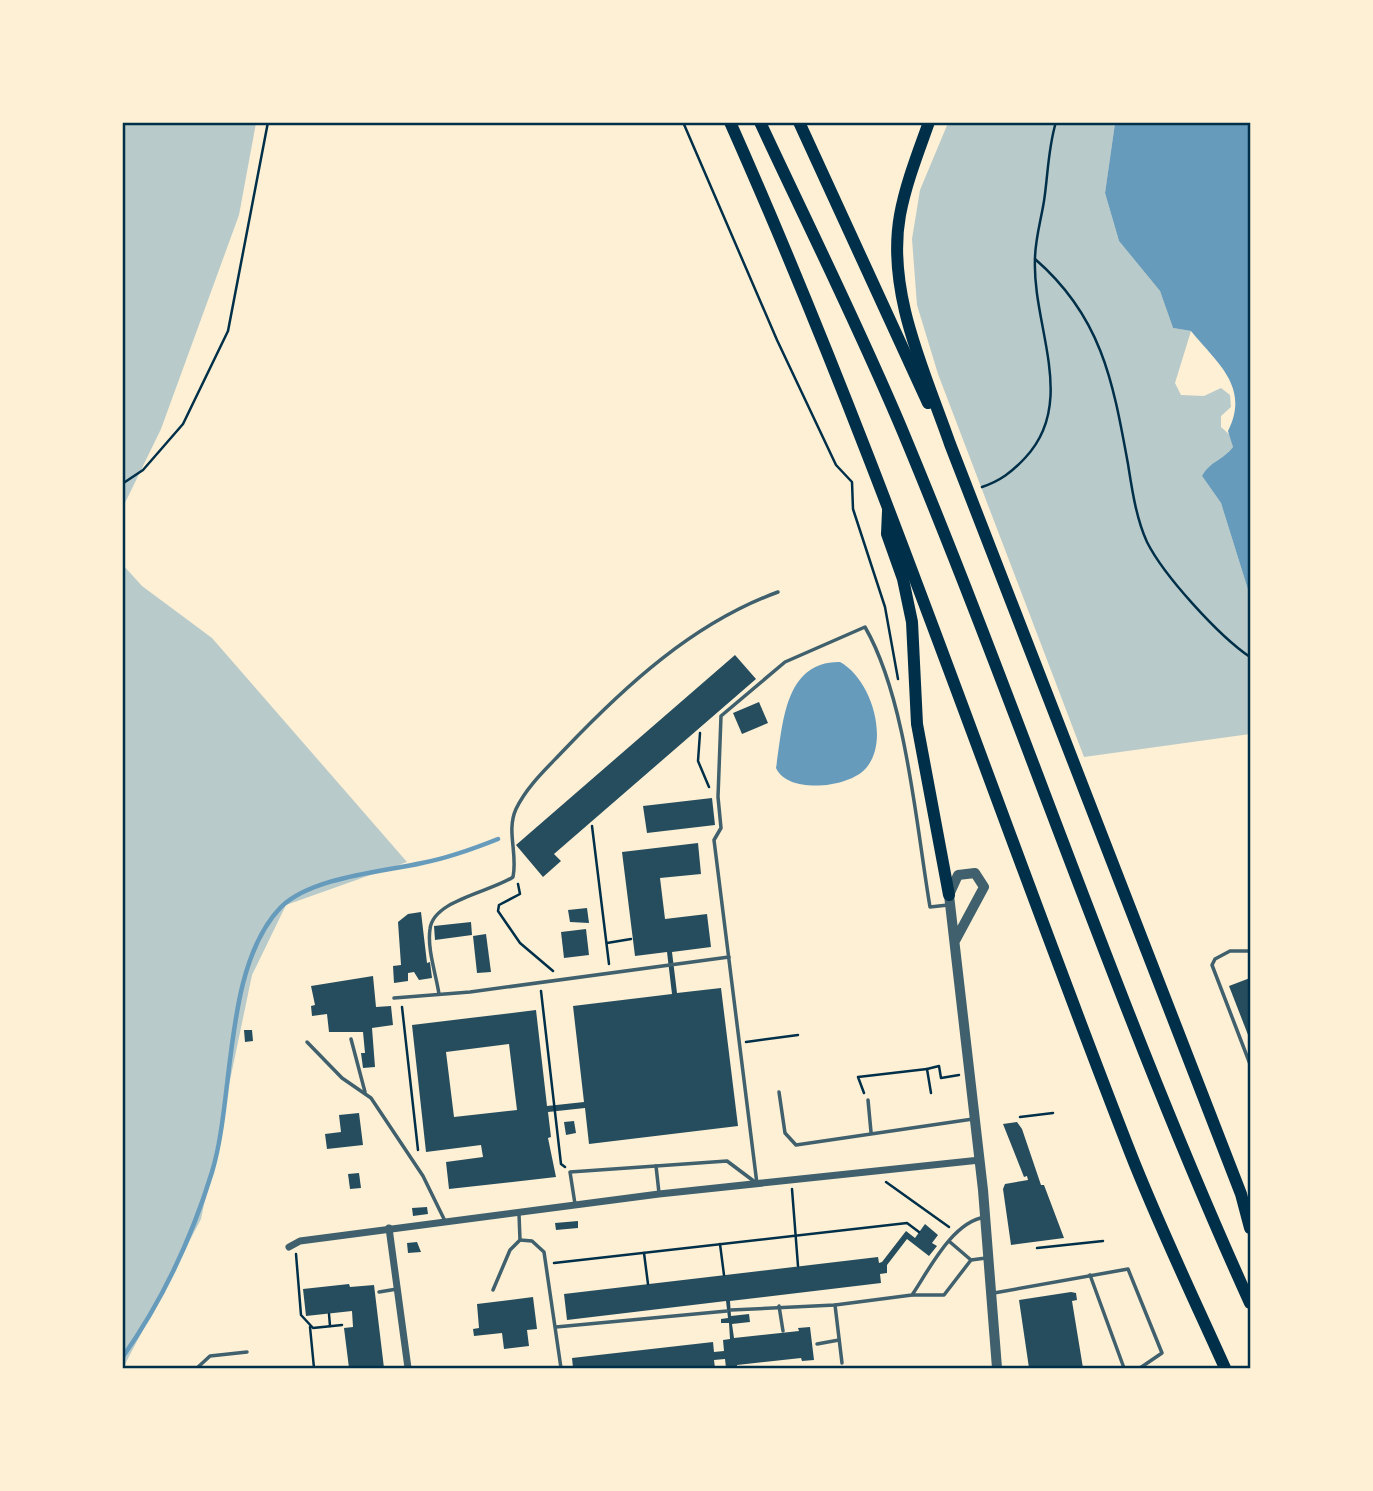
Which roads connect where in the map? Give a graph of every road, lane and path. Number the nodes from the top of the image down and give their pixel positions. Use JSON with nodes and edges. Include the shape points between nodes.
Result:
{"nodes":[{"id":1,"x":268,"y":122,"type":"edge"},
{"id":2,"x":683,"y":122,"type":"edge"},
{"id":3,"x":730,"y":122,"type":"edge"},
{"id":4,"x":760,"y":122,"type":"edge"},
{"id":5,"x":799,"y":122,"type":"edge"},
{"id":6,"x":929,"y":122,"type":"edge"},
{"id":7,"x":1056,"y":122,"type":"edge"},
{"id":8,"x":1035,"y":260,"type":"junction"},
{"id":9,"x":950,"y":444,"type":"junction"},
{"id":10,"x":122,"y":484,"type":"edge"},
{"id":11,"x":969,"y":492,"type":"junction"},
{"id":12,"x":888,"y":507,"type":"junction"},
{"id":13,"x":778,"y":592,"type":"dead end"},
{"id":14,"x":1251,"y":657,"type":"edge"},
{"id":15,"x":899,"y":686,"type":"dead end"},
{"id":16,"x":700,"y":733,"type":"dead end"},
{"id":17,"x":718,"y":797,"type":"junction"},
{"id":18,"x":592,"y":826,"type":"dead end"},
{"id":19,"x":513,"y":877,"type":"junction"},
{"id":20,"x":950,"y":900,"type":"junction"},
{"id":21,"x":631,"y":939,"type":"dead end"},
{"id":22,"x":955,"y":940,"type":"junction"},
{"id":23,"x":607,"y":943,"type":"junction"},
{"id":24,"x":1251,"y":951,"type":"edge"},
{"id":25,"x":729,"y":957,"type":"junction"},
{"id":26,"x":610,"y":971,"type":"junction"},
{"id":27,"x":573,"y":976,"type":"junction"},
{"id":28,"x":539,"y":981,"type":"junction"},
{"id":29,"x":439,"y":994,"type":"junction"},
{"id":30,"x":401,"y":997,"type":"junction"},
{"id":31,"x":394,"y":998,"type":"dead end"},
{"id":32,"x":798,"y":1035,"type":"dead end"},
{"id":33,"x":351,"y":1039,"type":"dead end"},
{"id":34,"x":307,"y":1042,"type":"dead end"},
{"id":35,"x":739,"y":1043,"type":"junction"},
{"id":36,"x":1251,"y":1064,"type":"edge"},
{"id":37,"x":927,"y":1069,"type":"junction"},
{"id":38,"x":970,"y":1072,"type":"junction"},
{"id":39,"x":779,"y":1091,"type":"dead end"},
{"id":40,"x":931,"y":1093,"type":"dead end"},
{"id":41,"x":365,"y":1094,"type":"junction"},
{"id":42,"x":868,"y":1101,"type":"joint"},
{"id":43,"x":1053,"y":1113,"type":"dead end"},
{"id":44,"x":1020,"y":1117,"type":"dead end"},
{"id":45,"x":975,"y":1119,"type":"junction"},
{"id":46,"x":871,"y":1132,"type":"junction"},
{"id":47,"x":980,"y":1160,"type":"junction"},
{"id":48,"x":656,"y":1166,"type":"junction"},
{"id":49,"x":420,"y":1171,"type":"junction"},
{"id":50,"x":877,"y":1171,"type":"junction"},
{"id":51,"x":570,"y":1172,"type":"junction"},
{"id":52,"x":791,"y":1180,"type":"junction"},
{"id":53,"x":757,"y":1184,"type":"junction"},
{"id":54,"x":659,"y":1194,"type":"junction"},
{"id":55,"x":1241,"y":1194,"type":"junction"},
{"id":56,"x":575,"y":1204,"type":"junction"},
{"id":57,"x":519,"y":1212,"type":"junction"},
{"id":58,"x":1251,"y":1212,"type":"edge"},
{"id":59,"x":985,"y":1217,"type":"junction"},
{"id":60,"x":445,"y":1221,"type":"junction"},
{"id":61,"x":389,"y":1228,"type":"junction"},
{"id":62,"x":1251,"y":1228,"type":"edge"},
{"id":63,"x":919,"y":1232,"type":"dead end"},
{"id":64,"x":957,"y":1233,"type":"junction"},
{"id":65,"x":798,"y":1235,"type":"junction"},
{"id":66,"x":520,"y":1240,"type":"junction"},
{"id":67,"x":1103,"y":1241,"type":"dead end"},
{"id":68,"x":950,"y":1242,"type":"junction"},
{"id":69,"x":720,"y":1244,"type":"junction"},
{"id":70,"x":292,"y":1246,"type":"joint"},
{"id":71,"x":1037,"y":1248,"type":"dead end"},
{"id":72,"x":644,"y":1253,"type":"junction"},
{"id":73,"x":988,"y":1257,"type":"junction"},
{"id":74,"x":971,"y":1260,"type":"junction"},
{"id":75,"x":547,"y":1264,"type":"junction"},
{"id":76,"x":799,"y":1266,"type":"dead end"},
{"id":77,"x":724,"y":1275,"type":"dead end"},
{"id":78,"x":1090,"y":1275,"type":"junction"},
{"id":79,"x":648,"y":1284,"type":"dead end"},
{"id":80,"x":397,"y":1289,"type":"junction"},
{"id":81,"x":494,"y":1290,"type":"dead end"},
{"id":82,"x":379,"y":1292,"type":"dead end"},
{"id":83,"x":992,"y":1294,"type":"junction"},
{"id":84,"x":912,"y":1295,"type":"junction"},
{"id":85,"x":1251,"y":1303,"type":"edge"},
{"id":86,"x":835,"y":1305,"type":"junction"},
{"id":87,"x":779,"y":1306,"type":"junction"},
{"id":88,"x":329,"y":1314,"type":"dead end"},
{"id":89,"x":309,"y":1324,"type":"junction"},
{"id":90,"x":342,"y":1325,"type":"dead end"},
{"id":91,"x":330,"y":1326,"type":"junction"},
{"id":92,"x":555,"y":1327,"type":"junction"},
{"id":93,"x":783,"y":1331,"type":"dead end"},
{"id":94,"x":839,"y":1340,"type":"junction"},
{"id":95,"x":817,"y":1343,"type":"dead end"},
{"id":96,"x":247,"y":1352,"type":"dead end"},
{"id":97,"x":842,"y":1363,"type":"dead end"},
{"id":98,"x":197,"y":1368,"type":"edge"},
{"id":99,"x":314,"y":1368,"type":"edge"},
{"id":100,"x":408,"y":1368,"type":"edge"},
{"id":101,"x":561,"y":1368,"type":"edge"},
{"id":102,"x":998,"y":1368,"type":"edge"},
{"id":103,"x":1124,"y":1368,"type":"edge"},
{"id":104,"x":1140,"y":1368,"type":"edge"},
{"id":105,"x":1225,"y":1368,"type":"edge"}],
"edges":[{"from":1,"to":10,"type":"path","via":[[228,331],[183,424],[143,470]]},
{"from":2,"to":15,"type":"path","via":[[777,340],[836,465],[852,482],[853,509],[885,607]]},
{"from":3,"to":12,"type":"highway"},
{"from":4,"to":85,"type":"highway","via":[[903,433],[1178,1135]]},
{"from":5,"to":9,"type":"highway"},
{"from":6,"to":9,"type":"highway","via":[[910,173],[898,254],[911,333]]},
{"from":7,"to":8,"type":"path"},
{"from":8,"to":11,"type":"path","via":[[1052,378],[1049,420],[1034,448],[1014,470],[998,482]]},
{"from":8,"to":14,"type":"path","via":[[1074,303],[1102,350],[1146,541],[1180,587]]},
{"from":9,"to":11,"type":"highway"},
{"from":11,"to":55,"type":"highway"},
{"from":12,"to":20,"type":"highway","via":[[887,534],[912,622],[917,724]]},
{"from":12,"to":105,"type":"highway","via":[[1131,1154]]},
{"from":13,"to":19,"type":"lane","via":[[746,604],[678,646],[603,710],[530,786],[515,810]]},
{"from":16,"to":17,"type":"path","via":[[698,761]]},
{"from":17,"to":20,"type":"lane","via":[[720,716],[785,662],[865,627],[875,645],[899,728],[930,907]]},
{"from":17,"to":25,"type":"lane","via":[[721,828],[714,840]]},
{"from":18,"to":23,"type":"path"},
{"from":19,"to":27,"type":"path","via":[[520,894],[499,905],[498,911],[520,943],[555,973],[572,971]]},
{"from":19,"to":29,"type":"lane","via":[[440,908],[432,919],[429,931]]},
{"from":20,"to":22,"type":"street"},
{"from":20,"to":22,"type":"street","via":[[958,875],[975,873],[984,887]]},
{"from":21,"to":23,"type":"path"},
{"from":22,"to":38,"type":"street"},
{"from":23,"to":26,"type":"path"},
{"from":24,"to":36,"type":"lane","via":[[1222,954],[1212,965]]},
{"from":25,"to":26,"type":"lane"},
{"from":25,"to":35,"type":"lane"},
{"from":26,"to":27,"type":"lane"},
{"from":27,"to":28,"type":"lane"},
{"from":28,"to":29,"type":"lane"},
{"from":28,"to":51,"type":"path","via":[[561,1164]]},
{"from":29,"to":30,"type":"lane"},
{"from":30,"to":31,"type":"lane"},
{"from":30,"to":49,"type":"path"},
{"from":32,"to":35,"type":"path"},
{"from":33,"to":41,"type":"lane"},
{"from":34,"to":41,"type":"lane"},
{"from":35,"to":53,"type":"lane"},
{"from":37,"to":38,"type":"path","via":[[939,1066],[940,1078]]},
{"from":37,"to":40,"type":"path"},
{"from":37,"to":42,"type":"path","via":[[858,1077]]},
{"from":38,"to":45,"type":"street"},
{"from":39,"to":46,"type":"lane","via":[[785,1133],[796,1145]]},
{"from":41,"to":49,"type":"lane"},
{"from":42,"to":46,"type":"lane"},
{"from":43,"to":44,"type":"path"},
{"from":45,"to":46,"type":"lane"},
{"from":45,"to":47,"type":"street"},
{"from":47,"to":50,"type":"street"},
{"from":47,"to":59,"type":"street"},
{"from":48,"to":51,"type":"lane"},
{"from":48,"to":53,"type":"lane","via":[[727,1161]]},
{"from":48,"to":54,"type":"lane"},
{"from":49,"to":60,"type":"lane"},
{"from":50,"to":52,"type":"street"},
{"from":50,"to":64,"type":"path","via":[[879,1177]]},
{"from":51,"to":56,"type":"lane"},
{"from":52,"to":53,"type":"street"},
{"from":52,"to":65,"type":"path"},
{"from":53,"to":54,"type":"street"},
{"from":54,"to":56,"type":"street"},
{"from":55,"to":58,"type":"highway"},
{"from":55,"to":62,"type":"highway"},
{"from":56,"to":57,"type":"street"},
{"from":57,"to":60,"type":"street"},
{"from":57,"to":66,"type":"lane"},
{"from":59,"to":64,"type":"lane","via":[[974,1219]]},
{"from":59,"to":73,"type":"street"},
{"from":60,"to":61,"type":"street"},
{"from":61,"to":70,"type":"street"},
{"from":61,"to":80,"type":"street"},
{"from":63,"to":65,"type":"path","via":[[907,1223]]},
{"from":64,"to":68,"type":"lane"},
{"from":65,"to":69,"type":"path"},
{"from":65,"to":76,"type":"path"},
{"from":66,"to":75,"type":"lane","via":[[532,1241],[544,1252]]},
{"from":66,"to":81,"type":"lane","via":[[510,1250]]},
{"from":67,"to":71,"type":"path"},
{"from":68,"to":74,"type":"lane"},
{"from":68,"to":84,"type":"lane"},
{"from":69,"to":72,"type":"path"},
{"from":69,"to":77,"type":"path"},
{"from":70,"to":89,"type":"path","via":[[301,1315]]},
{"from":72,"to":75,"type":"path"},
{"from":72,"to":79,"type":"path"},
{"from":73,"to":74,"type":"lane"},
{"from":73,"to":83,"type":"street"},
{"from":74,"to":84,"type":"lane","via":[[944,1295]]},
{"from":75,"to":92,"type":"lane"},
{"from":78,"to":83,"type":"lane"},
{"from":78,"to":103,"type":"lane"},
{"from":78,"to":104,"type":"lane","via":[[1128,1269],[1162,1353]]},
{"from":80,"to":82,"type":"lane"},
{"from":80,"to":100,"type":"street"},
{"from":83,"to":102,"type":"street"},
{"from":84,"to":86,"type":"lane"},
{"from":86,"to":87,"type":"lane"},
{"from":86,"to":94,"type":"lane"},
{"from":87,"to":92,"type":"lane"},
{"from":87,"to":93,"type":"lane"},
{"from":88,"to":91,"type":"path"},
{"from":89,"to":91,"type":"path","via":[[313,1328]]},
{"from":89,"to":99,"type":"path"},
{"from":90,"to":91,"type":"path"},
{"from":92,"to":101,"type":"lane"},
{"from":94,"to":95,"type":"lane"},
{"from":94,"to":97,"type":"lane"},
{"from":96,"to":98,"type":"lane","via":[[210,1356]]}]}
